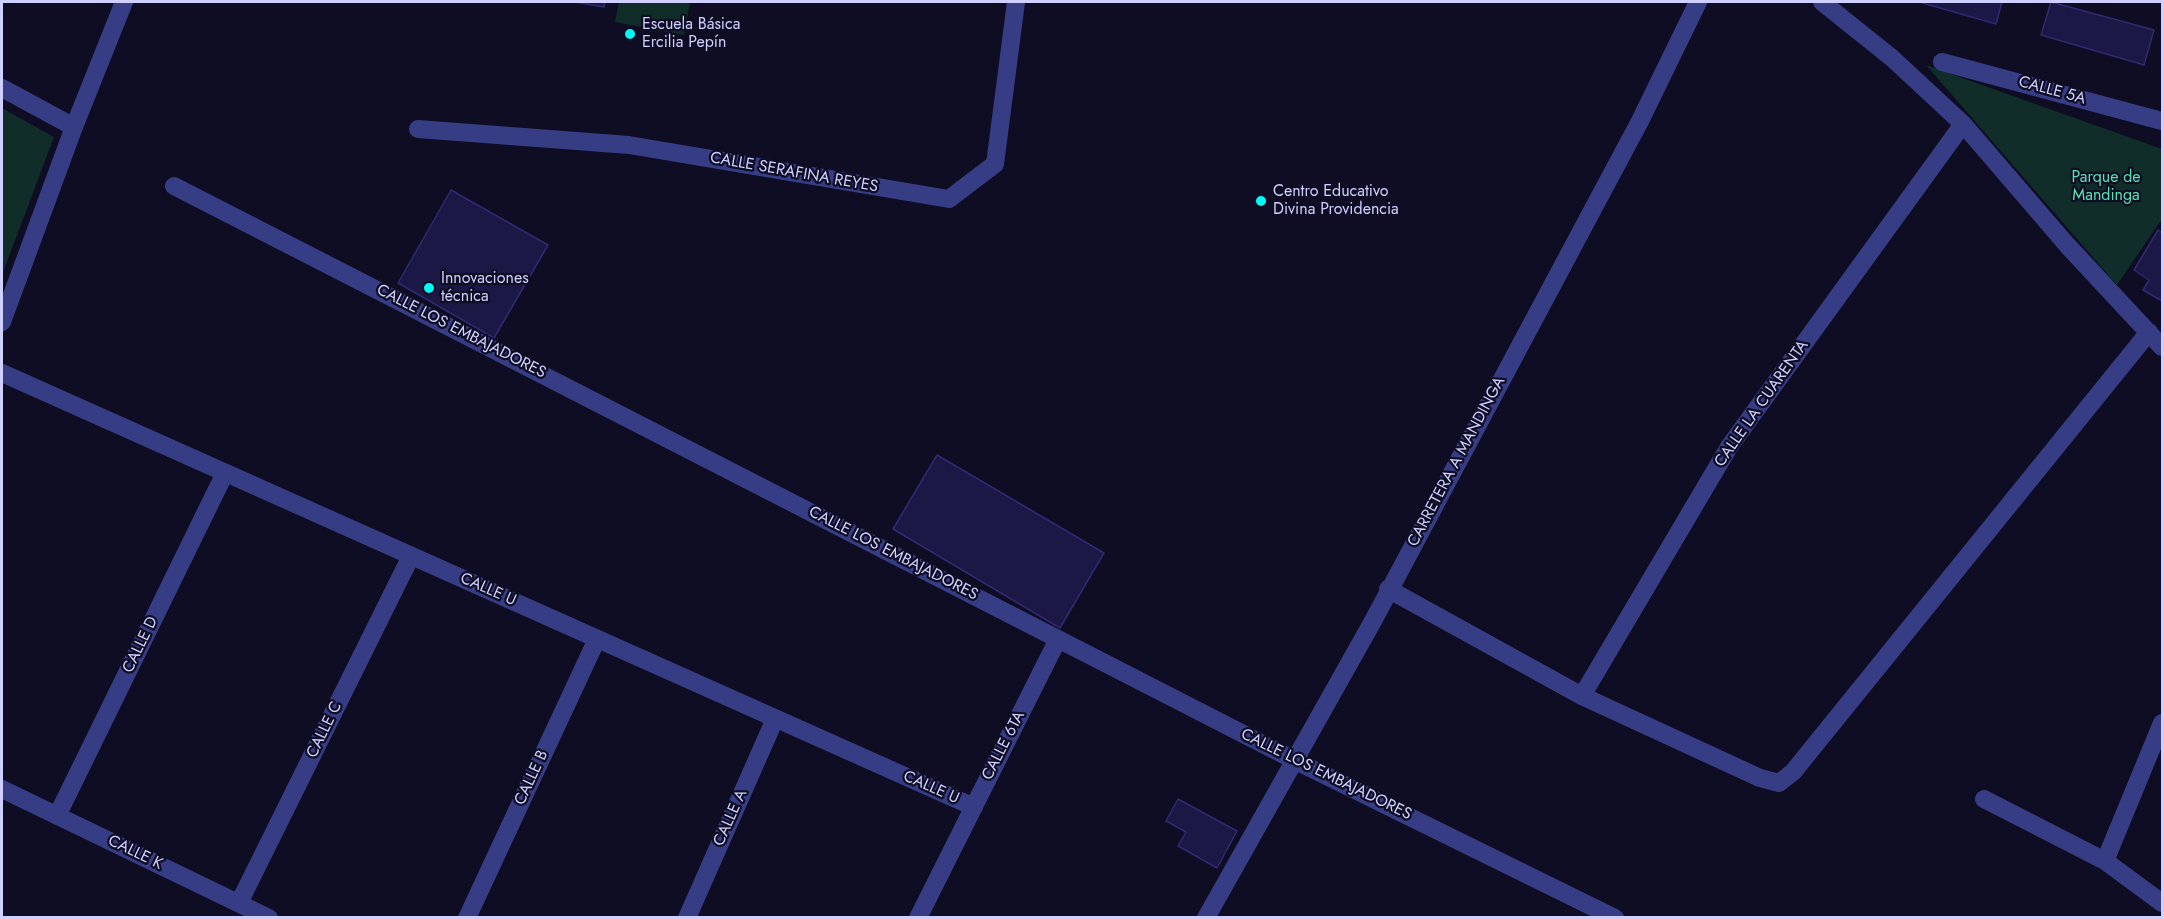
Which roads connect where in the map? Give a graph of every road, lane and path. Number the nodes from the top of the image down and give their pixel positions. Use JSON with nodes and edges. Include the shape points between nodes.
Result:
{"nodes":[{"id":1,"x":124,"y":2,"type":"edge"},
{"id":2,"x":1016,"y":2,"type":"edge"},
{"id":3,"x":1698,"y":2,"type":"edge"},
{"id":4,"x":1822,"y":2,"type":"edge"},
{"id":5,"x":1942,"y":62,"type":"dead end"},
{"id":6,"x":2,"y":88,"type":"edge"},
{"id":7,"x":2163,"y":121,"type":"edge"},
{"id":8,"x":1963,"y":124,"type":"junction"},
{"id":9,"x":74,"y":127,"type":"junction"},
{"id":10,"x":418,"y":129,"type":"dead end"},
{"id":11,"x":174,"y":186,"type":"dead end"},
{"id":12,"x":2,"y":322,"type":"edge"},
{"id":13,"x":2149,"y":332,"type":"junction"},
{"id":14,"x":2163,"y":347,"type":"edge"},
{"id":15,"x":2,"y":373,"type":"edge"},
{"id":16,"x":225,"y":473,"type":"junction"},
{"id":17,"x":411,"y":556,"type":"junction"},
{"id":18,"x":1388,"y":589,"type":"junction"},
{"id":19,"x":597,"y":639,"type":"junction"},
{"id":20,"x":1058,"y":639,"type":"junction"},
{"id":21,"x":1582,"y":696,"type":"junction"},
{"id":22,"x":775,"y":719,"type":"junction"},
{"id":23,"x":2163,"y":723,"type":"edge"},
{"id":24,"x":1294,"y":760,"type":"junction"},
{"id":25,"x":2,"y":789,"type":"edge"},
{"id":26,"x":1984,"y":799,"type":"dead end"},
{"id":27,"x":974,"y":807,"type":"junction"},
{"id":28,"x":57,"y":816,"type":"junction"},
{"id":29,"x":2105,"y":861,"type":"junction"},
{"id":30,"x":238,"y":903,"type":"junction"},
{"id":31,"x":2163,"y":903,"type":"edge"},
{"id":32,"x":269,"y":918,"type":"edge"},
{"id":33,"x":467,"y":918,"type":"edge"},
{"id":34,"x":687,"y":918,"type":"edge"},
{"id":35,"x":918,"y":918,"type":"edge"},
{"id":36,"x":1206,"y":918,"type":"edge"},
{"id":37,"x":1615,"y":918,"type":"edge"}],
"edges":[{"from":1,"to":9,"type":"street"},
{"from":2,"to":10,"type":"street","name":"CALLE SERAFINA REYES","via":[[995,164],[950,199],[628,145]]},
{"from":3,"to":18,"type":"street","name":"CARRETERA A MANDINGA","via":[[1640,120]]},
{"from":4,"to":8,"type":"street","via":[[1892,58]]},
{"from":5,"to":7,"type":"street","name":"CALLE 5A"},
{"from":6,"to":9,"type":"street"},
{"from":8,"to":13,"type":"street","via":[[2067,245]]},
{"from":8,"to":21,"type":"street","name":"CALLE LA CUARENTA","via":[[1729,447]]},
{"from":9,"to":12,"type":"street"},
{"from":11,"to":20,"type":"street","name":"CALLE LOS EMBAJADORES"},
{"from":13,"to":14,"type":"street"},
{"from":13,"to":21,"type":"street","via":[[1793,772],[1779,783],[1760,778]]},
{"from":15,"to":16,"type":"street","name":"CALLE U"},
{"from":16,"to":17,"type":"street","name":"CALLE U"},
{"from":16,"to":28,"type":"street","name":"CALLE D"},
{"from":17,"to":19,"type":"street","name":"CALLE U"},
{"from":17,"to":30,"type":"street","name":"CALLE C"},
{"from":18,"to":21,"type":"street"},
{"from":18,"to":24,"type":"street","name":"CARRETERA A MANDINGA"},
{"from":19,"to":22,"type":"street","name":"CALLE U"},
{"from":19,"to":33,"type":"street","name":"CALLE B"},
{"from":20,"to":24,"type":"street","name":"CALLE LOS EMBAJADORES"},
{"from":20,"to":27,"type":"street","name":"CALLE 6TA"},
{"from":22,"to":27,"type":"street","name":"CALLE U"},
{"from":22,"to":34,"type":"street","name":"CALLE A"},
{"from":23,"to":29,"type":"street"},
{"from":24,"to":36,"type":"street","name":"CARRETERA A MANDINGA"},
{"from":24,"to":37,"type":"street","name":"CALLE LOS EMBAJADORES"},
{"from":25,"to":28,"type":"street","name":"CALLE K"},
{"from":26,"to":29,"type":"street"},
{"from":27,"to":35,"type":"street","name":"CALLE 6TA"},
{"from":28,"to":30,"type":"street","name":"CALLE K"},
{"from":29,"to":31,"type":"street"},
{"from":30,"to":32,"type":"street","name":"CALLE K"}]}
